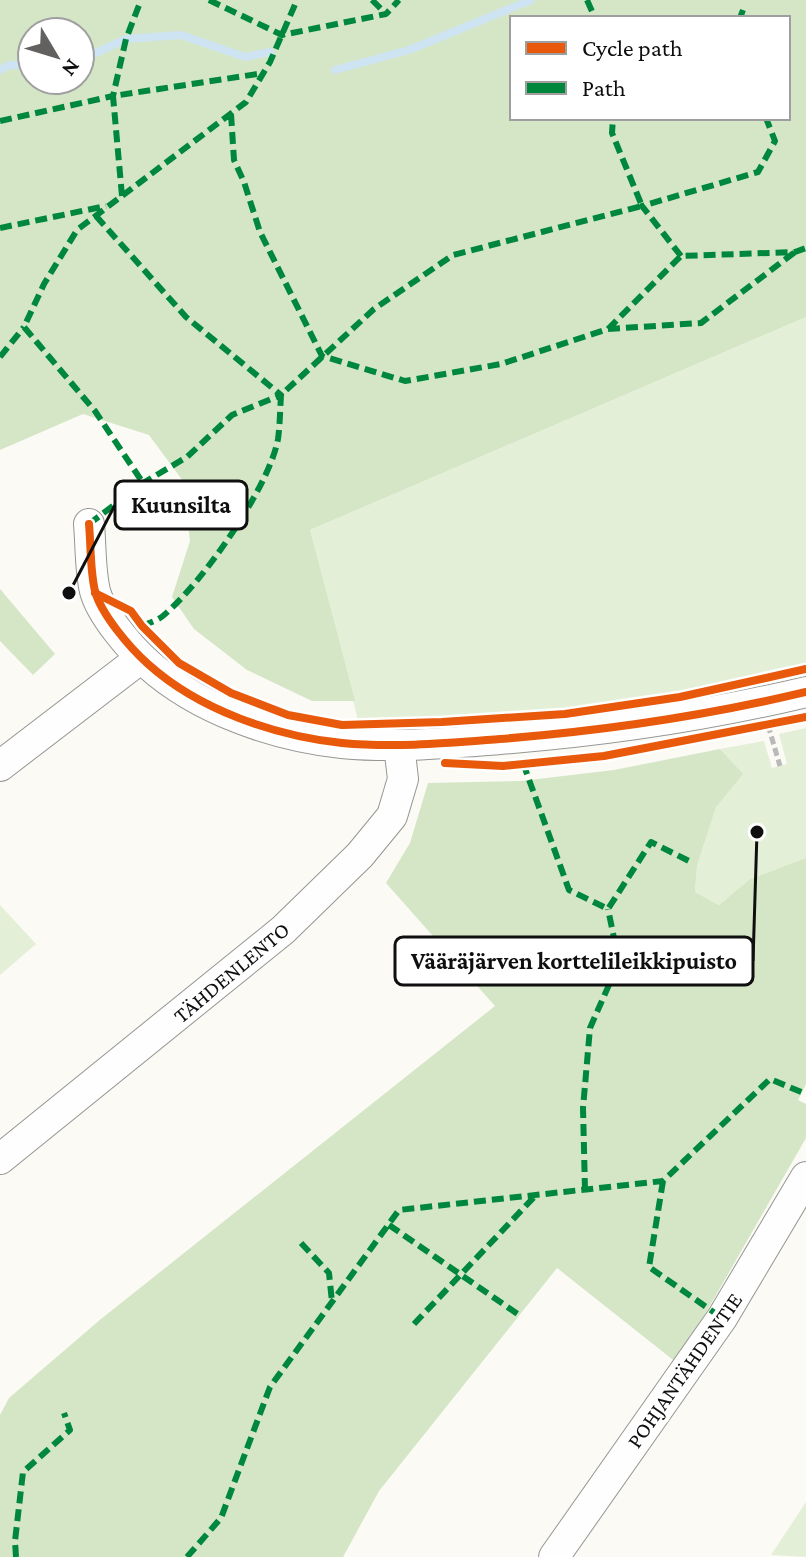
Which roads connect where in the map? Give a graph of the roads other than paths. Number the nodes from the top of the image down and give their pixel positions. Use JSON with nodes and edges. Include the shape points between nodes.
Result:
{"nodes":[{"id":1,"x":89,"y":524,"type":"dead end"},
{"id":2,"x":141,"y":658,"type":"junction"},
{"id":3,"x":806,"y":692,"type":"edge"},
{"id":4,"x":399,"y":745,"type":"junction"},
{"id":5,"x":0,"y":766,"type":"edge"},
{"id":6,"x":0,"y":1159,"type":"edge"},
{"id":7,"x":806,"y":1177,"type":"edge"},
{"id":8,"x":554,"y":1557,"type":"edge"}],
"edges":[{"from":1,"to":2,"type":"street","via":[[95,593],[119,634]]},
{"from":2,"to":4,"type":"street","via":[[198,699],[256,724],[342,743]]},
{"from":2,"to":5,"type":"street"},
{"from":3,"to":4,"type":"street","via":[[611,729]]},
{"from":4,"to":6,"type":"street","name":"TÄHDENLENTO","via":[[403,779],[392,816],[360,855],[283,930]]},
{"from":7,"to":8,"type":"street","name":"POHJANTÄHDENTIE","via":[[722,1318]]}]}
